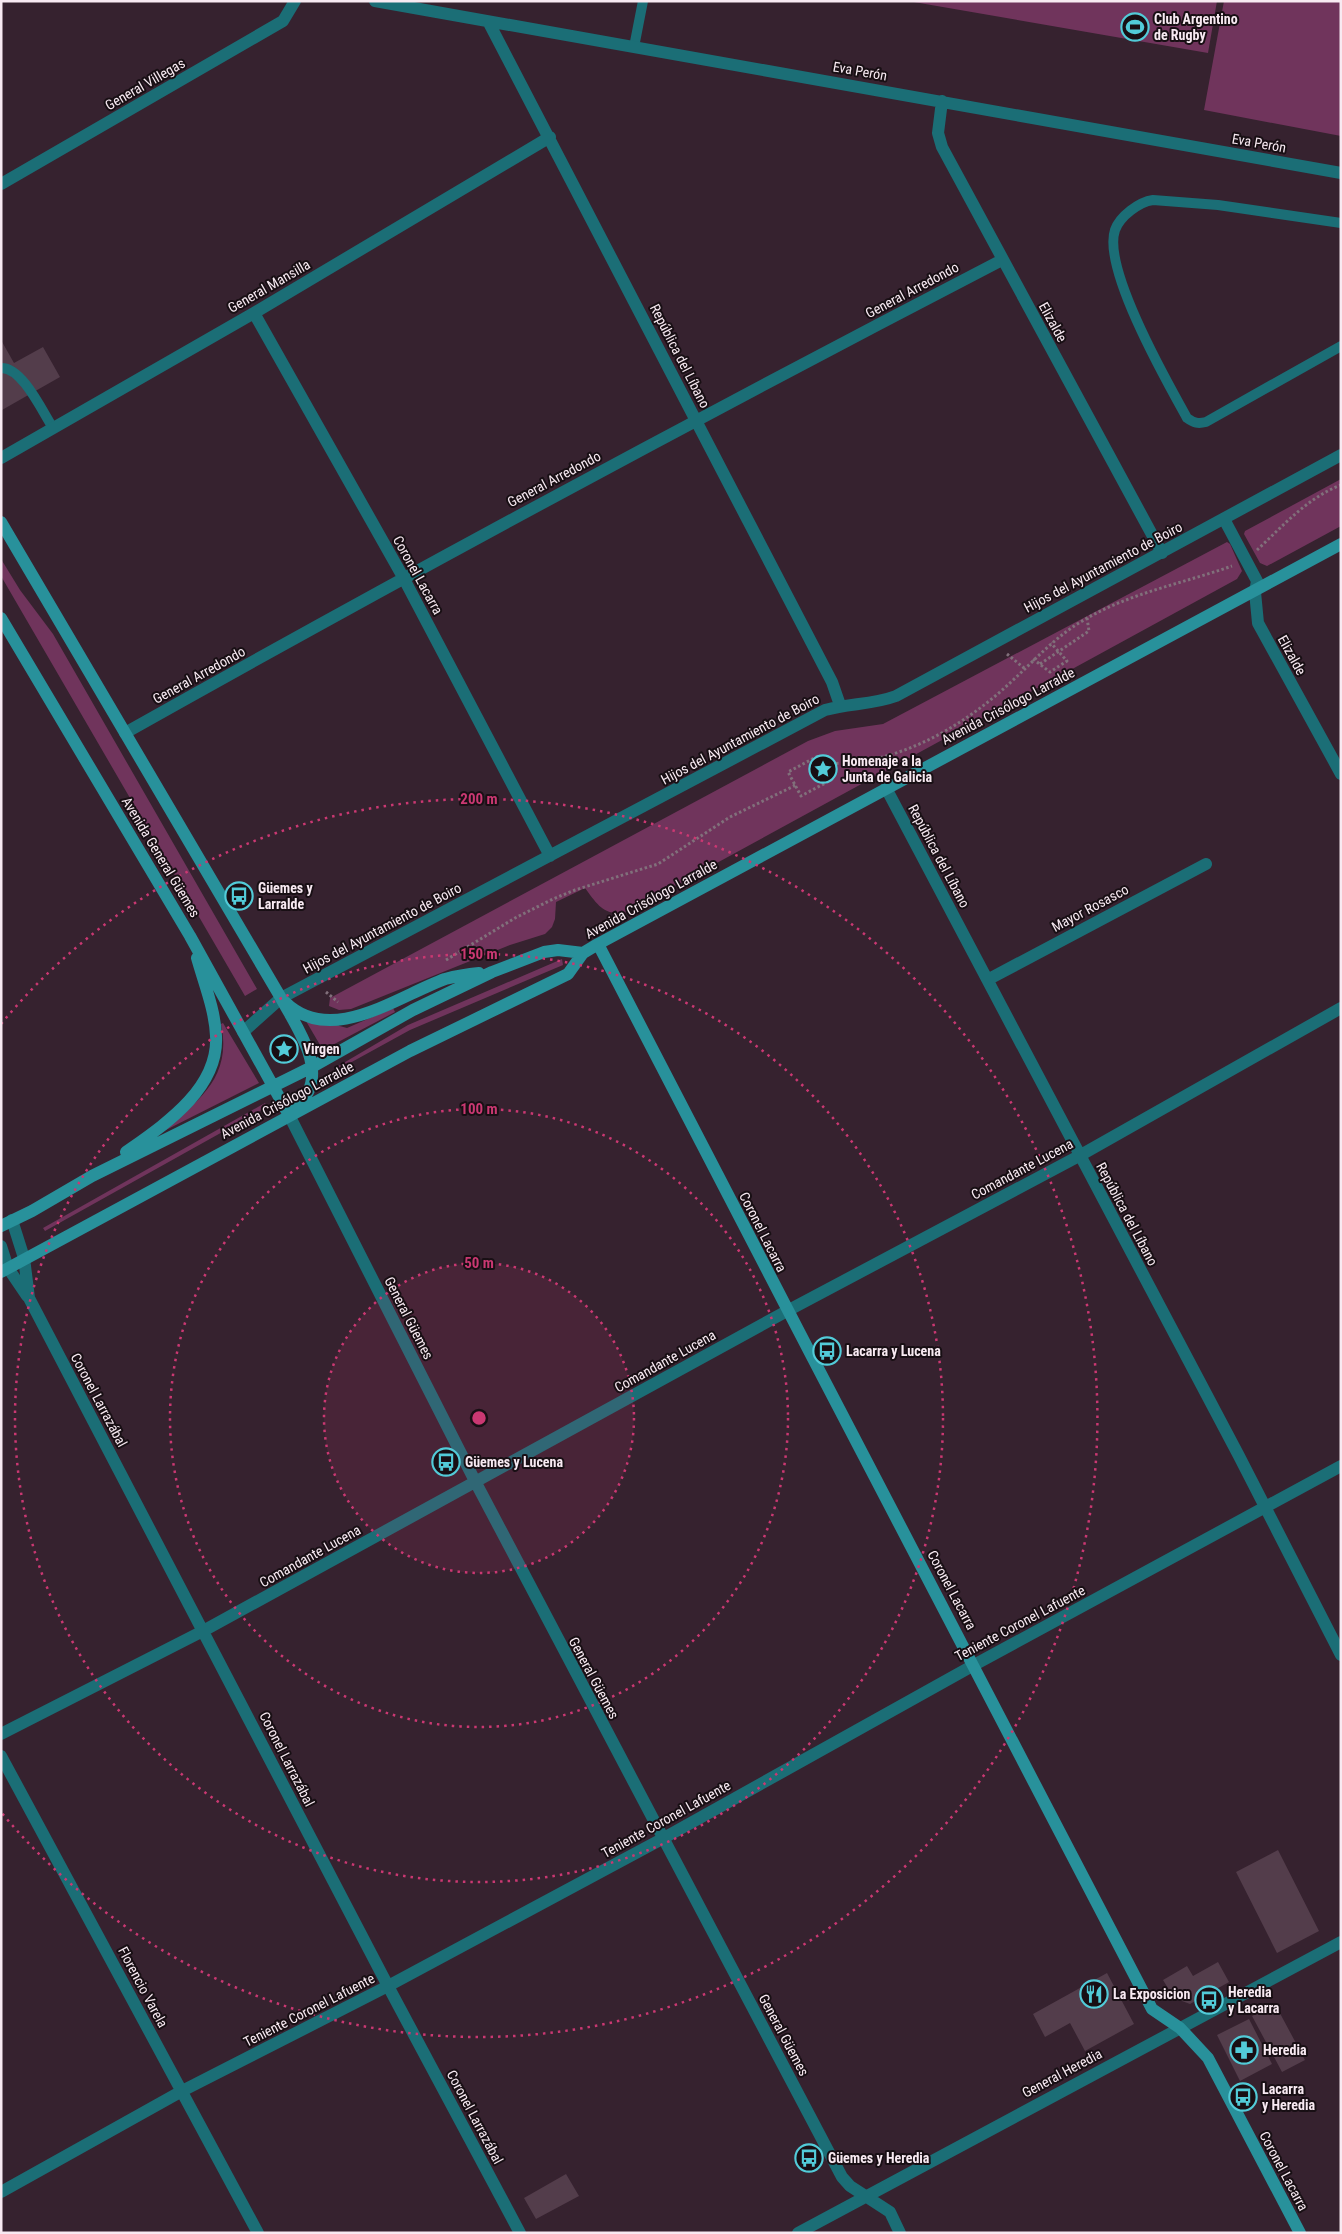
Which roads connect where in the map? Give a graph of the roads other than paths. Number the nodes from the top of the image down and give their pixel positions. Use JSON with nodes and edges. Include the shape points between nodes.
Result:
{"nodes":[{"id":1,"x":295,"y":1,"type":"edge"},
{"id":2,"x":375,"y":1,"type":"edge"},
{"id":3,"x":643,"y":1,"type":"edge"},
{"id":4,"x":489,"y":22,"type":"junction"},
{"id":5,"x":634,"y":47,"type":"junction"},
{"id":6,"x":942,"y":101,"type":"junction"},
{"id":7,"x":550,"y":137,"type":"junction"},
{"id":8,"x":1341,"y":173,"type":"edge"},
{"id":9,"x":1,"y":184,"type":"edge"},
{"id":10,"x":1341,"y":223,"type":"edge"},
{"id":11,"x":1002,"y":260,"type":"junction"},
{"id":12,"x":254,"y":313,"type":"junction"},
{"id":13,"x":1341,"y":346,"type":"edge"},
{"id":14,"x":1,"y":368,"type":"edge"},
{"id":15,"x":696,"y":419,"type":"junction"},
{"id":16,"x":53,"y":428,"type":"junction"},
{"id":17,"x":1341,"y":455,"type":"edge"},
{"id":18,"x":1,"y":458,"type":"edge"},
{"id":19,"x":1224,"y":519,"type":"junction"},
{"id":20,"x":1,"y":522,"type":"edge"},
{"id":21,"x":1341,"y":544,"type":"edge"},
{"id":22,"x":1162,"y":553,"type":"junction"},
{"id":23,"x":403,"y":577,"type":"junction"},
{"id":24,"x":1255,"y":592,"type":"junction"},
{"id":25,"x":1,"y":618,"type":"edge"},
{"id":26,"x":840,"y":705,"type":"junction"},
{"id":27,"x":125,"y":733,"type":"junction"},
{"id":28,"x":1341,"y":774,"type":"edge"},
{"id":29,"x":886,"y":788,"type":"junction"},
{"id":30,"x":550,"y":856,"type":"junction"},
{"id":31,"x":1206,"y":864,"type":"dead end"},
{"id":32,"x":190,"y":936,"type":"junction"},
{"id":33,"x":598,"y":944,"type":"junction"},
{"id":34,"x":583,"y":953,"type":"junction"},
{"id":35,"x":492,"y":972,"type":"junction"},
{"id":36,"x":989,"y":979,"type":"junction"},
{"id":37,"x":281,"y":998,"type":"junction"},
{"id":38,"x":1341,"y":1008,"type":"edge"},
{"id":39,"x":243,"y":1032,"type":"junction"},
{"id":40,"x":312,"y":1067,"type":"junction"},
{"id":41,"x":273,"y":1085,"type":"junction"},
{"id":42,"x":288,"y":1115,"type":"junction"},
{"id":43,"x":1079,"y":1156,"type":"junction"},
{"id":44,"x":92,"y":1176,"type":"junction"},
{"id":45,"x":7,"y":1223,"type":"edge"},
{"id":46,"x":1,"y":1246,"type":"edge"},
{"id":47,"x":24,"y":1258,"type":"junction"},
{"id":48,"x":5,"y":1270,"type":"edge"},
{"id":49,"x":29,"y":1298,"type":"junction"},
{"id":50,"x":787,"y":1311,"type":"junction"},
{"id":51,"x":1341,"y":1466,"type":"edge"},
{"id":52,"x":476,"y":1483,"type":"junction"},
{"id":53,"x":1265,"y":1508,"type":"junction"},
{"id":54,"x":203,"y":1631,"type":"junction"},
{"id":55,"x":1341,"y":1656,"type":"edge"},
{"id":56,"x":974,"y":1665,"type":"junction"},
{"id":57,"x":1,"y":1734,"type":"edge"},
{"id":58,"x":1,"y":1756,"type":"edge"},
{"id":59,"x":662,"y":1839,"type":"junction"},
{"id":60,"x":1341,"y":1942,"type":"edge"},
{"id":61,"x":388,"y":1986,"type":"junction"},
{"id":62,"x":1180,"y":2028,"type":"junction"},
{"id":63,"x":182,"y":2091,"type":"junction"},
{"id":64,"x":1,"y":2192,"type":"edge"},
{"id":65,"x":864,"y":2196,"type":"junction"},
{"id":66,"x":258,"y":2233,"type":"edge"},
{"id":67,"x":520,"y":2233,"type":"edge"},
{"id":68,"x":798,"y":2233,"type":"edge"},
{"id":69,"x":900,"y":2233,"type":"edge"},
{"id":70,"x":1300,"y":2233,"type":"edge"}],
"edges":[{"from":1,"to":9,"type":"street","name":"General Villegas","via":[[283,21]]},
{"from":2,"to":4,"type":"street","name":"Eva Perón"},
{"from":3,"to":5,"type":"lane"},
{"from":4,"to":5,"type":"street","name":"Eva Perón"},
{"from":4,"to":7,"type":"street","name":"República del Líbano"},
{"from":5,"to":6,"type":"street","name":"Eva Perón"},
{"from":6,"to":8,"type":"street","name":"Eva Perón"},
{"from":6,"to":11,"type":"street","name":"Elizalde","via":[[938,134],[942,148]]},
{"from":7,"to":12,"type":"street","name":"General Mansilla"},
{"from":7,"to":15,"type":"street","name":"República del Líbano"},
{"from":10,"to":13,"type":"lane","via":[[1218,205],[1153,200],[1144,202],[1120,220],[1114,244],[1133,313],[1178,402],[1193,422],[1206,422]]},
{"from":11,"to":15,"type":"street","name":"General Arredondo"},
{"from":11,"to":22,"type":"street","name":"Elizalde"},
{"from":12,"to":16,"type":"street","name":"General Mansilla"},
{"from":12,"to":23,"type":"street","name":"Coronel Lacarra"},
{"from":14,"to":16,"type":"lane","via":[[18,374]]},
{"from":15,"to":23,"type":"street","name":"General Arredondo"},
{"from":15,"to":26,"type":"street","name":"República del Líbano","via":[[832,682]]},
{"from":16,"to":18,"type":"street","name":"General Mansilla"},
{"from":17,"to":19,"type":"street","name":"Hijos del Ayuntamiento de Boiro"},
{"from":19,"to":22,"type":"street","name":"Hijos del Ayuntamiento de Boiro"},
{"from":19,"to":24,"type":"street","name":"Elizalde","via":[[1257,581]]},
{"from":20,"to":27,"type":"main road"},
{"from":21,"to":24,"type":"main road","name":"Avenida Crisólogo Larralde"},
{"from":22,"to":26,"type":"street","name":"Hijos del Ayuntamiento de Boiro","via":[[896,696],[868,704]]},
{"from":23,"to":27,"type":"street","name":"General Arredondo"},
{"from":23,"to":30,"type":"street","name":"Coronel Lacarra"},
{"from":24,"to":28,"type":"street","name":"Elizalde","via":[[1258,623]]},
{"from":24,"to":29,"type":"main road","name":"Avenida Crisólogo Larralde"},
{"from":25,"to":32,"type":"main road","name":"Avenida General Güemes"},
{"from":26,"to":30,"type":"street","name":"Hijos del Ayuntamiento de Boiro"},
{"from":27,"to":37,"type":"main road"},
{"from":29,"to":33,"type":"main road","name":"Avenida Crisólogo Larralde"},
{"from":29,"to":36,"type":"street","name":"República del Líbano"},
{"from":30,"to":37,"type":"street","name":"Hijos del Ayuntamiento de Boiro"},
{"from":31,"to":36,"type":"street","name":"Mayor Rosasco"},
{"from":32,"to":39,"type":"main road","name":"Avenida General Güemes"},
{"from":32,"to":44,"type":"main road","via":[[214,1020],[215,1057],[209,1076],[171,1117]]},
{"from":33,"to":34,"type":"main road","name":"Avenida Crisólogo Larralde"},
{"from":33,"to":50,"type":"main road","name":"Coronel Lacarra"},
{"from":34,"to":35,"type":"main road","name":"Avenida Crisólogo Larralde","via":[[544,952]]},
{"from":34,"to":42,"type":"main road","name":"Avenida Crisólogo Larralde","via":[[568,974]]},
{"from":35,"to":37,"type":"main road","via":[[446,979],[364,1013],[336,1020],[323,1020],[297,1011]]},
{"from":35,"to":40,"type":"main road","name":"Avenida Crisólogo Larralde","via":[[413,1010]]},
{"from":36,"to":43,"type":"street","name":"República del Líbano"},
{"from":37,"to":39,"type":"street","name":"Hijos del Ayuntamiento de Boiro"},
{"from":37,"to":40,"type":"main road"},
{"from":38,"to":43,"type":"street","name":"Comandante Lucena"},
{"from":39,"to":41,"type":"main road","name":"Avenida General Güemes"},
{"from":40,"to":41,"type":"main road","name":"Avenida Crisólogo Larralde"},
{"from":40,"to":42,"type":"main road","via":[[308,1092]]},
{"from":41,"to":42,"type":"main road","name":"Avenida General Güemes"},
{"from":41,"to":44,"type":"main road","name":"Avenida Crisólogo Larralde"},
{"from":42,"to":47,"type":"main road","name":"Avenida Crisólogo Larralde"},
{"from":42,"to":52,"type":"street","name":"General Güemes"},
{"from":43,"to":50,"type":"street","name":"Comandante Lucena"},
{"from":43,"to":53,"type":"street","name":"República del Líbano"},
{"from":44,"to":45,"type":"main road","name":"Avenida Crisólogo Larralde"},
{"from":45,"to":47,"type":"street","name":"Coronel Larrazábal"},
{"from":46,"to":48,"type":"street","name":"Coronel Larrazábal"},
{"from":47,"to":48,"type":"main road","name":"Avenida Crisólogo Larralde"},
{"from":47,"to":49,"type":"street","name":"Coronel Larrazábal"},
{"from":48,"to":49,"type":"street","name":"Coronel Larrazábal"},
{"from":49,"to":54,"type":"street","name":"Coronel Larrazábal"},
{"from":50,"to":52,"type":"street","name":"Comandante Lucena"},
{"from":50,"to":56,"type":"main road","name":"Coronel Lacarra"},
{"from":51,"to":53,"type":"street","name":"Teniente Coronel Lafuente"},
{"from":52,"to":54,"type":"street","name":"Comandante Lucena"},
{"from":52,"to":59,"type":"street","name":"General Güemes"},
{"from":53,"to":55,"type":"street","name":"República del Líbano"},
{"from":53,"to":56,"type":"street","name":"Teniente Coronel Lafuente"},
{"from":54,"to":57,"type":"street","name":"Comandante Lucena"},
{"from":54,"to":61,"type":"street","name":"Coronel Larrazábal"},
{"from":56,"to":59,"type":"street","name":"Teniente Coronel Lafuente"},
{"from":56,"to":62,"type":"main road","name":"Coronel Lacarra","via":[[1152,2009]]},
{"from":58,"to":63,"type":"street","name":"Florencio Varela"},
{"from":59,"to":61,"type":"street","name":"Teniente Coronel Lafuente"},
{"from":59,"to":65,"type":"street","name":"General Güemes","via":[[842,2177]]},
{"from":60,"to":62,"type":"street","name":"General Heredia"},
{"from":61,"to":63,"type":"street","name":"Teniente Coronel Lafuente"},
{"from":61,"to":67,"type":"street","name":"Coronel Larrazábal"},
{"from":62,"to":65,"type":"street","name":"General Heredia"},
{"from":62,"to":70,"type":"main road","name":"Coronel Lacarra","via":[[1208,2058]]},
{"from":63,"to":64,"type":"street","name":"Teniente Coronel Lafuente"},
{"from":63,"to":66,"type":"street","name":"Florencio Varela"},
{"from":65,"to":68,"type":"street","name":"General Heredia"},
{"from":65,"to":69,"type":"street","name":"General Güemes","via":[[890,2212]]}]}
